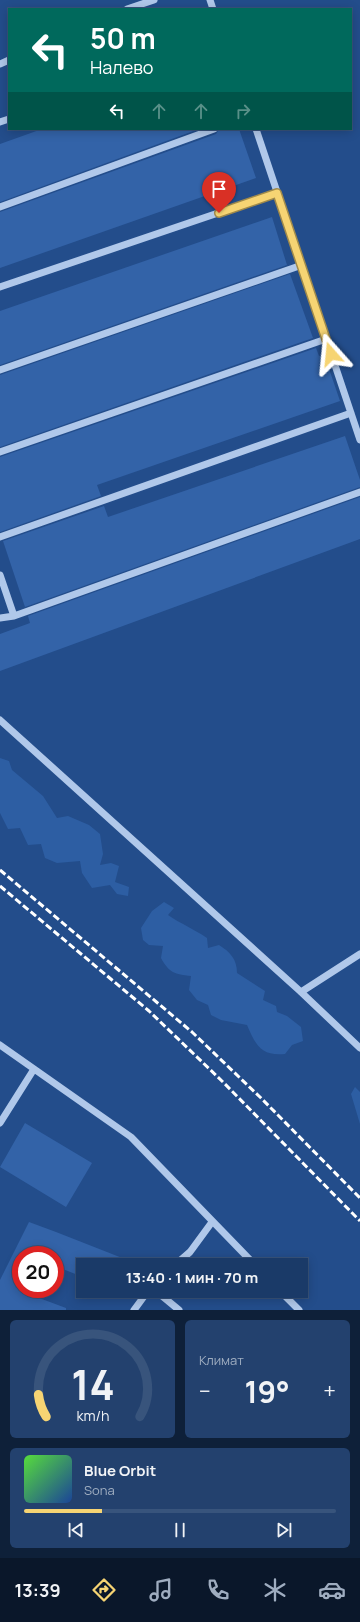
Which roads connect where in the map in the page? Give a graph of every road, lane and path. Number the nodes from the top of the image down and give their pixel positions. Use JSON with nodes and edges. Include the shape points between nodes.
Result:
{"nodes":[{"id":1,"x":154,"y":0,"type":"edge"},
{"id":2,"x":130,"y":8,"type":"edge"},
{"id":3,"x":211,"y":130,"type":"edge"},
{"id":4,"x":256,"y":130,"type":"edge"},
{"id":5,"x":277,"y":193,"type":"junction"},
{"id":6,"x":0,"y":207,"type":"edge"},
{"id":7,"x":302,"y":265,"type":"junction"},
{"id":8,"x":0,"y":287,"type":"edge"},
{"id":9,"x":326,"y":339,"type":"junction"},
{"id":10,"x":0,"y":370,"type":"edge"},
{"id":11,"x":351,"y":412,"type":"junction"},
{"id":12,"x":360,"y":440,"type":"edge"},
{"id":13,"x":0,"y":452,"type":"edge"},
{"id":14,"x":360,"y":492,"type":"edge"},
{"id":15,"x":0,"y":538,"type":"edge"},
{"id":16,"x":0,"y":575,"type":"edge"},
{"id":17,"x":14,"y":616,"type":"junction"},
{"id":18,"x":0,"y":618,"type":"edge"},
{"id":19,"x":0,"y":720,"type":"edge"},
{"id":20,"x":360,"y":954,"type":"edge"},
{"id":21,"x":301,"y":992,"type":"junction"},
{"id":22,"x":0,"y":1045,"type":"edge"},
{"id":23,"x":360,"y":1048,"type":"edge"},
{"id":24,"x":34,"y":1069,"type":"junction"},
{"id":25,"x":0,"y":1123,"type":"edge"},
{"id":26,"x":212,"y":1222,"type":"junction"},
{"id":27,"x":183,"y":1258,"type":"edge"},
{"id":28,"x":247,"y":1258,"type":"edge"},
{"id":29,"x":143,"y":1298,"type":"edge"},
{"id":30,"x":164,"y":1298,"type":"edge"},
{"id":31,"x":287,"y":1298,"type":"edge"},
{"id":32,"x":134,"y":1310,"type":"edge"},
{"id":33,"x":179,"y":1310,"type":"edge"},
{"id":34,"x":299,"y":1310,"type":"edge"}],
"edges":[{"from":1,"to":2,"type":"street"},
{"from":3,"to":6,"type":"street"},
{"from":4,"to":5,"type":"street"},
{"from":5,"to":7,"type":"street"},
{"from":5,"to":8,"type":"street"},
{"from":7,"to":9,"type":"street"},
{"from":7,"to":10,"type":"street"},
{"from":9,"to":11,"type":"street"},
{"from":9,"to":13,"type":"street"},
{"from":11,"to":12,"type":"street"},
{"from":11,"to":15,"type":"street"},
{"from":14,"to":17,"type":"street"},
{"from":16,"to":17,"type":"street"},
{"from":17,"to":18,"type":"street"},
{"from":19,"to":21,"type":"street"},
{"from":20,"to":21,"type":"street"},
{"from":21,"to":23,"type":"street"},
{"from":22,"to":24,"type":"street"},
{"from":24,"to":25,"type":"street"},
{"from":24,"to":26,"type":"street","via":[[131,1137]]},
{"from":26,"to":27,"type":"street"},
{"from":26,"to":28,"type":"street"},
{"from":29,"to":32,"type":"street"},
{"from":30,"to":33,"type":"street"},
{"from":31,"to":34,"type":"street"}]}
